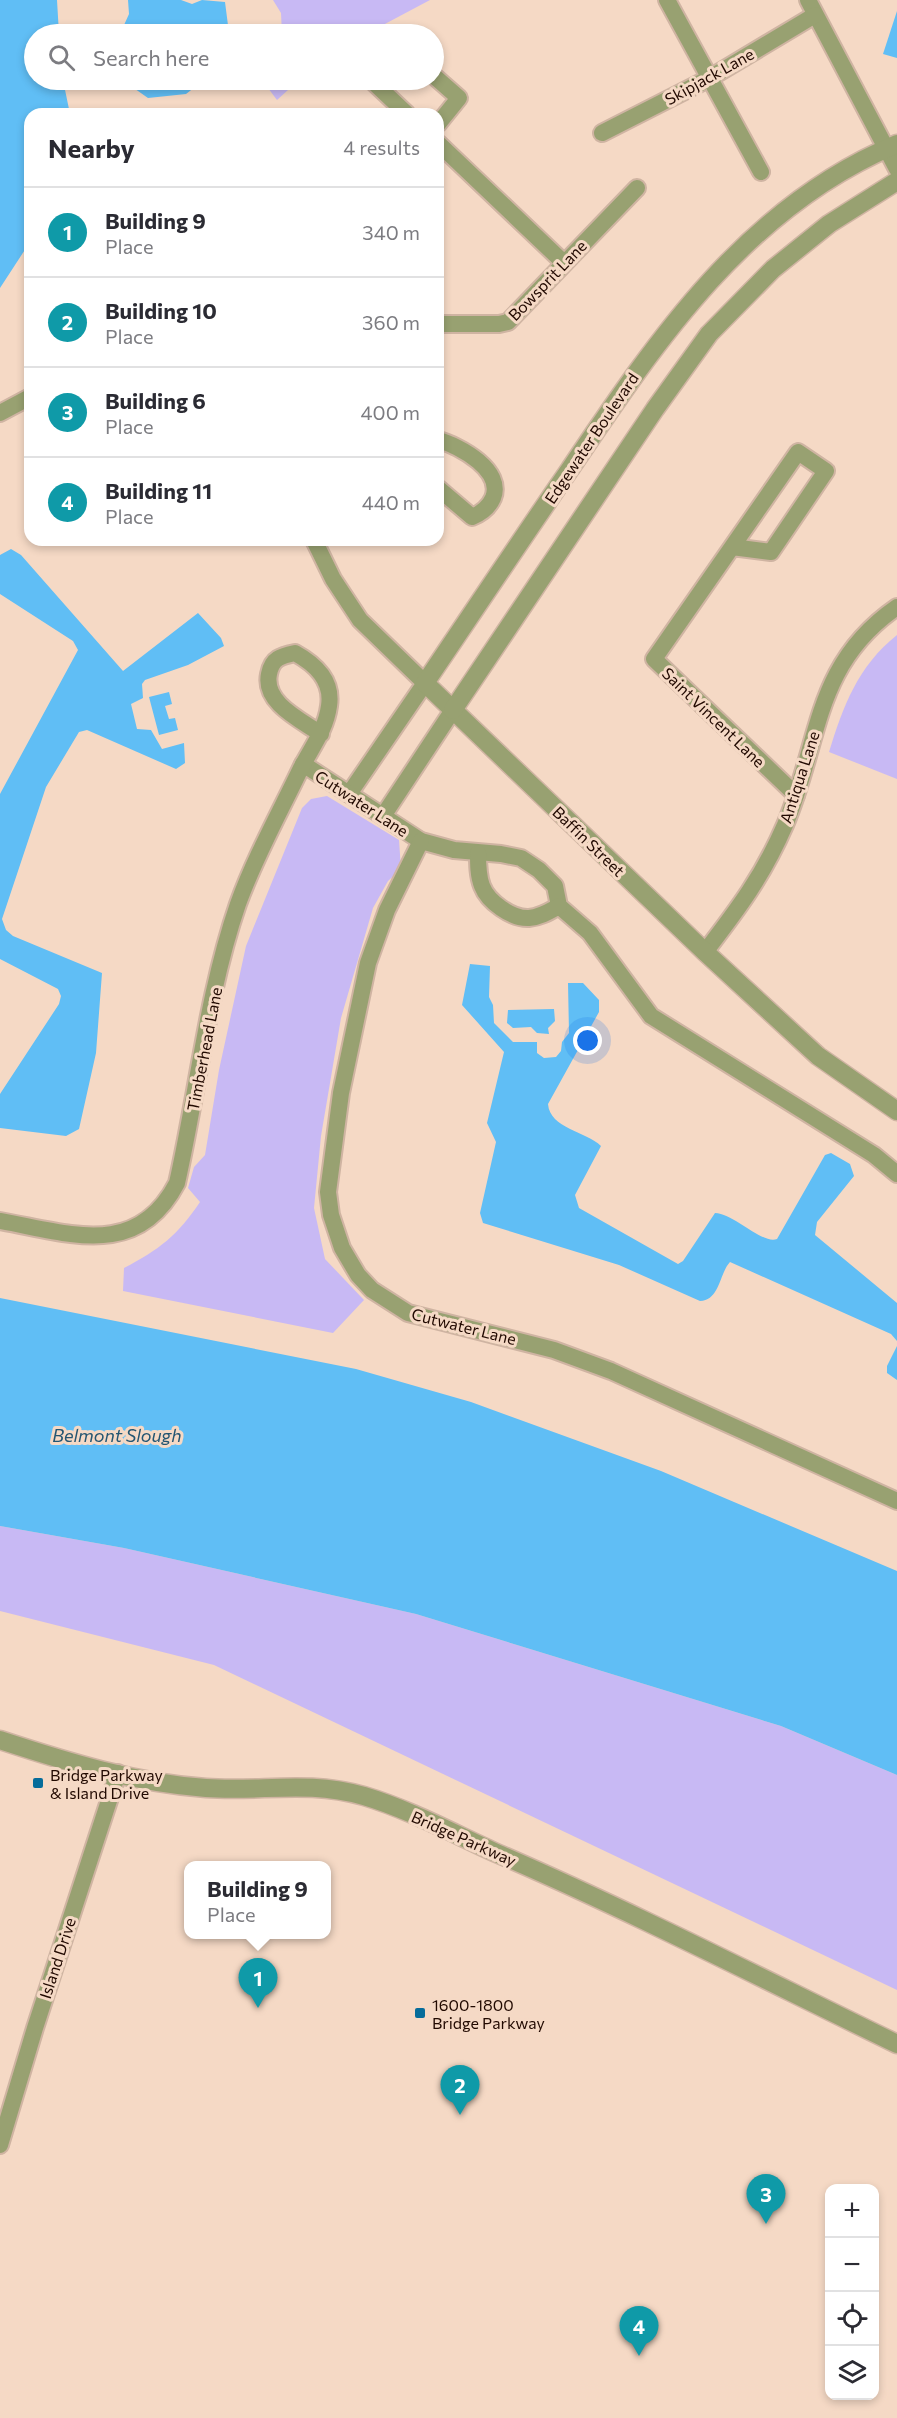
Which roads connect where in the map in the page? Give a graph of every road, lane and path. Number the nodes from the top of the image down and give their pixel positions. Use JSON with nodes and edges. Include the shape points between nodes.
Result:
{"nodes":[{"id":1,"x":667,"y":0,"type":"edge"},
{"id":2,"x":812,"y":7,"type":"edge"},
{"id":3,"x":708,"y":79,"type":"junction"},
{"id":4,"x":444,"y":85,"type":"edge"},
{"id":5,"x":381,"y":90,"type":"edge"},
{"id":6,"x":400,"y":108,"type":"edge"},
{"id":7,"x":444,"y":117,"type":"edge"},
{"id":8,"x":602,"y":133,"type":"dead end"},
{"id":9,"x":891,"y":147,"type":"edge"},
{"id":10,"x":444,"y":149,"type":"edge"},
{"id":11,"x":897,"y":169,"type":"edge"},
{"id":12,"x":761,"y":172,"type":"dead end"},
{"id":13,"x":897,"y":181,"type":"edge"},
{"id":14,"x":637,"y":188,"type":"dead end"},
{"id":15,"x":564,"y":262,"type":"junction"},
{"id":16,"x":444,"y":324,"type":"edge"},
{"id":17,"x":24,"y":400,"type":"edge"},
{"id":18,"x":0,"y":413,"type":"edge"},
{"id":19,"x":444,"y":442,"type":"edge"},
{"id":20,"x":444,"y":493,"type":"edge"},
{"id":21,"x":317,"y":546,"type":"edge"},
{"id":22,"x":732,"y":547,"type":"junction"},
{"id":23,"x":897,"y":607,"type":"edge"},
{"id":24,"x":425,"y":684,"type":"junction"},
{"id":25,"x":453,"y":710,"type":"junction"},
{"id":26,"x":321,"y":734,"type":"junction"},
{"id":27,"x":303,"y":764,"type":"junction"},
{"id":28,"x":350,"y":794,"type":"junction"},
{"id":29,"x":796,"y":795,"type":"junction"},
{"id":30,"x":383,"y":816,"type":"junction"},
{"id":31,"x":421,"y":841,"type":"junction"},
{"id":32,"x":478,"y":853,"type":"junction"},
{"id":33,"x":559,"y":906,"type":"junction"},
{"id":34,"x":705,"y":952,"type":"junction"},
{"id":35,"x":897,"y":1111,"type":"edge"},
{"id":36,"x":897,"y":1174,"type":"edge"},
{"id":37,"x":0,"y":1221,"type":"edge"},
{"id":38,"x":897,"y":1501,"type":"edge"},
{"id":39,"x":0,"y":1740,"type":"edge"},
{"id":40,"x":118,"y":1773,"type":"junction"},
{"id":41,"x":897,"y":2044,"type":"edge"},
{"id":42,"x":0,"y":2145,"type":"edge"}],
"edges":[{"from":1,"to":3,"type":"street"},
{"from":2,"to":3,"type":"street","name":"Skipjack Lane"},
{"from":2,"to":9,"type":"street"},
{"from":3,"to":8,"type":"street","name":"Skipjack Lane"},
{"from":3,"to":12,"type":"street"},
{"from":4,"to":7,"type":"street","via":[[459,98]]},
{"from":5,"to":6,"type":"street"},
{"from":9,"to":11,"type":"street"},
{"from":9,"to":24,"type":"street","name":"Edgewater Boulevard","via":[[808,195],[760,231],[676,317]]},
{"from":10,"to":15,"type":"street"},
{"from":13,"to":25,"type":"street","via":[[829,224],[783,261],[709,334]]},
{"from":14,"to":15,"type":"street","name":"Bowsprit Lane"},
{"from":15,"to":16,"type":"street","name":"Bowsprit Lane","via":[[508,321]]},
{"from":17,"to":18,"type":"street"},
{"from":19,"to":20,"type":"street","via":[[456,445],[494,477],[497,489],[491,503],[472,517]]},
{"from":21,"to":24,"type":"street","name":"Baffin Street","via":[[360,620]]},
{"from":22,"to":22,"type":"street","name":"Saint Vincent Lane","via":[[771,552],[826,471],[798,452]]},
{"from":22,"to":29,"type":"street","name":"Saint Vincent Lane","via":[[654,659]]},
{"from":23,"to":29,"type":"street","name":"Antiqua Lane","via":[[869,629],[841,664],[822,706]]},
{"from":24,"to":25,"type":"street","name":"Baffin Street"},
{"from":24,"to":28,"type":"street","name":"Edgewater Boulevard"},
{"from":25,"to":30,"type":"street"},
{"from":25,"to":34,"type":"street","name":"Baffin Street"},
{"from":26,"to":26,"type":"street","name":"Timberhead Lane","via":[[329,688],[316,665],[296,653],[278,657],[270,666],[267,683],[274,700]]},
{"from":26,"to":27,"type":"street","name":"Timberhead Lane"},
{"from":27,"to":28,"type":"street","name":"Cutwater Lane"},
{"from":27,"to":37,"type":"street","name":"Timberhead Lane","via":[[238,905],[215,991],[177,1183],[168,1201],[138,1227],[101,1237]]},
{"from":28,"to":30,"type":"street","name":"Cutwater Lane"},
{"from":29,"to":34,"type":"street","name":"Antiqua Lane","via":[[752,890]]},
{"from":30,"to":31,"type":"street","name":"Cutwater Lane"},
{"from":31,"to":32,"type":"street","name":"Cutwater Lane"},
{"from":31,"to":38,"type":"street","name":"Cutwater Lane","via":[[387,910],[368,963],[341,1093],[328,1192],[342,1248],[358,1275],[372,1290],[408,1313],[554,1350],[611,1371]]},
{"from":32,"to":33,"type":"street","name":"Cutwater Lane","via":[[521,858],[555,886]]},
{"from":32,"to":33,"type":"street","via":[[482,886],[500,908],[529,918]]},
{"from":33,"to":36,"type":"street","name":"Cutwater Lane","via":[[590,933],[651,1016],[874,1155]]},
{"from":34,"to":35,"type":"street","name":"Baffin Street","via":[[818,1056]]},
{"from":39,"to":40,"type":"street","name":"Bridge Parkway","via":[[78,1765]]},
{"from":40,"to":41,"type":"street","name":"Bridge Parkway","via":[[205,1788],[323,1787],[376,1800],[592,1895]]},
{"from":40,"to":42,"type":"street","name":"Island Drive"}]}
